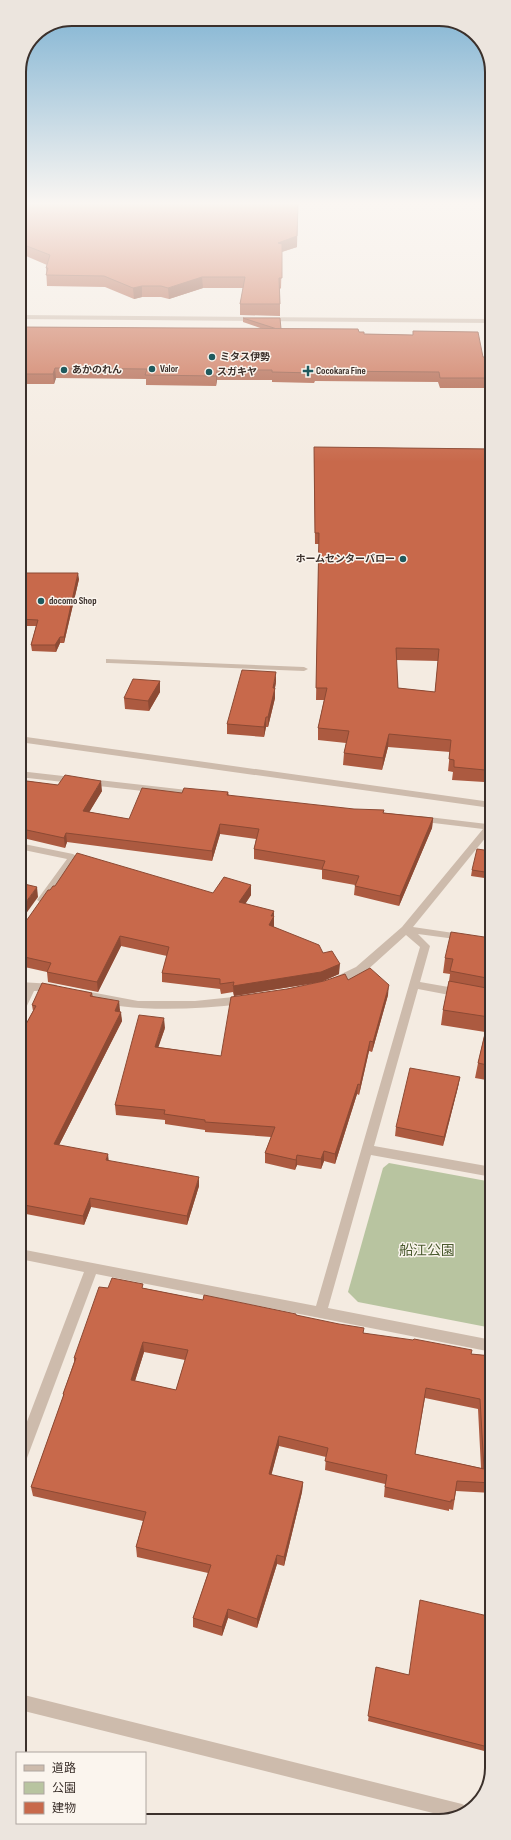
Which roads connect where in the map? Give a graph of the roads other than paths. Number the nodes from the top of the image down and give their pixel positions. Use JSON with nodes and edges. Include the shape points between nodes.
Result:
{"nodes":[{"id":1,"x":26,"y":318,"type":"edge"},
{"id":2,"x":485,"y":321,"type":"edge"},
{"id":3,"x":109,"y":661,"type":"dead end"},
{"id":4,"x":304,"y":669,"type":"dead end"},
{"id":5,"x":26,"y":740,"type":"edge"},
{"id":6,"x":26,"y":775,"type":"edge"},
{"id":7,"x":205,"y":795,"type":"edge"},
{"id":8,"x":485,"y":805,"type":"edge"},
{"id":9,"x":408,"y":817,"type":"edge"},
{"id":10,"x":485,"y":825,"type":"edge"},
{"id":11,"x":485,"y":832,"type":"edge"},
{"id":12,"x":26,"y":847,"type":"edge"},
{"id":13,"x":38,"y":906,"type":"edge"},
{"id":14,"x":406,"y":929,"type":"junction"},
{"id":15,"x":476,"y":939,"type":"edge"},
{"id":16,"x":414,"y":985,"type":"junction"},
{"id":17,"x":324,"y":986,"type":"edge"},
{"id":18,"x":26,"y":987,"type":"edge"},
{"id":19,"x":468,"y":994,"type":"edge"},
{"id":20,"x":255,"y":999,"type":"edge"},
{"id":21,"x":368,"y":1150,"type":"junction"},
{"id":22,"x":485,"y":1171,"type":"edge"},
{"id":23,"x":26,"y":1255,"type":"edge"},
{"id":24,"x":92,"y":1267,"type":"junction"},
{"id":25,"x":320,"y":1313,"type":"junction"},
{"id":26,"x":485,"y":1345,"type":"edge"},
{"id":27,"x":26,"y":1434,"type":"edge"},
{"id":28,"x":26,"y":1703,"type":"edge"},
{"id":29,"x":457,"y":1811,"type":"edge"}],
"edges":[{"from":1,"to":2,"type":"street"},
{"from":3,"to":4,"type":"street"},
{"from":5,"to":8,"type":"street"},
{"from":6,"to":7,"type":"street"},
{"from":9,"to":10,"type":"street"},
{"from":11,"to":14,"type":"street"},
{"from":12,"to":13,"type":"street","via":[[73,857]]},
{"from":14,"to":15,"type":"street"},
{"from":14,"to":16,"type":"street","via":[[425,946]]},
{"from":14,"to":17,"type":"street","via":[[360,970]]},
{"from":16,"to":19,"type":"street"},
{"from":16,"to":21,"type":"street"},
{"from":18,"to":20,"type":"street","via":[[43,986],[138,1005],[195,1005]]},
{"from":21,"to":22,"type":"street"},
{"from":21,"to":25,"type":"street"},
{"from":23,"to":24,"type":"street"},
{"from":24,"to":25,"type":"street"},
{"from":24,"to":27,"type":"street"},
{"from":25,"to":26,"type":"street"},
{"from":28,"to":29,"type":"street"}]}
